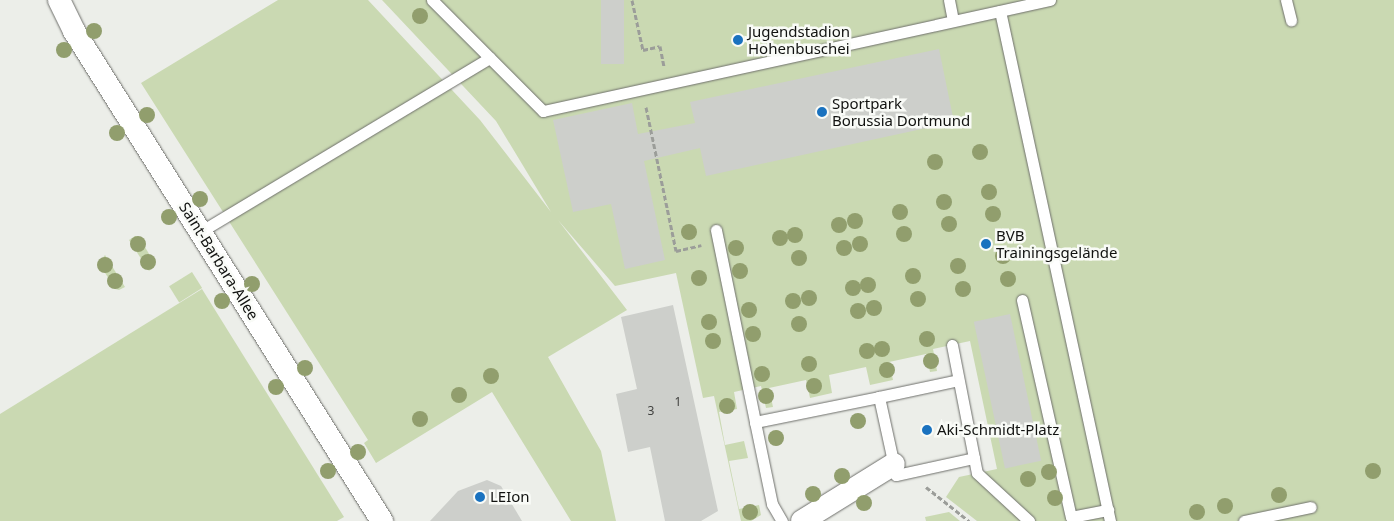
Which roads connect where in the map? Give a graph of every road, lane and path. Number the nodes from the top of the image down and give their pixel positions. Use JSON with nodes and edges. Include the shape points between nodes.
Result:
{"nodes":[{"id":1,"x":59,"y":0,"type":"edge"},
{"id":2,"x":432,"y":0,"type":"edge"},
{"id":3,"x":632,"y":0,"type":"edge"},
{"id":4,"x":949,"y":0,"type":"edge"},
{"id":5,"x":1050,"y":0,"type":"edge"},
{"id":6,"x":1286,"y":0,"type":"edge"},
{"id":7,"x":1000,"y":11,"type":"junction"},
{"id":8,"x":1292,"y":20,"type":"dead end"},
{"id":9,"x":953,"y":21,"type":"junction"},
{"id":10,"x":660,"y":46,"type":"dead end"},
{"id":11,"x":490,"y":58,"type":"junction"},
{"id":12,"x":642,"y":89,"type":"junction"},
{"id":13,"x":200,"y":232,"type":"junction"},
{"id":14,"x":717,"y":236,"type":"joint"},
{"id":15,"x":1022,"y":300,"type":"dead end"},
{"id":16,"x":952,"y":345,"type":"dead end"},
{"id":17,"x":958,"y":380,"type":"junction"},
{"id":18,"x":879,"y":397,"type":"junction"},
{"id":19,"x":755,"y":422,"type":"junction"},
{"id":20,"x":974,"y":458,"type":"junction"},
{"id":21,"x":894,"y":464,"type":"junction"},
{"id":22,"x":922,"y":483,"type":"dead end"},
{"id":23,"x":1310,"y":507,"type":"dead end"},
{"id":24,"x":1109,"y":515,"type":"edge"},
{"id":25,"x":382,"y":521,"type":"edge"},
{"id":26,"x":782,"y":521,"type":"edge"},
{"id":27,"x":802,"y":521,"type":"edge"},
{"id":28,"x":969,"y":521,"type":"edge"},
{"id":29,"x":1029,"y":521,"type":"edge"},
{"id":30,"x":1244,"y":521,"type":"edge"}],
"edges":[{"from":1,"to":13,"type":"street","name":"Saint-Barbara-Allee","via":[[74,31]]},
{"from":2,"to":11,"type":"lane"},
{"from":3,"to":10,"type":"path","via":[[643,50]]},
{"from":4,"to":9,"type":"lane"},
{"from":5,"to":7,"type":"lane"},
{"from":6,"to":8,"type":"lane"},
{"from":7,"to":9,"type":"lane"},
{"from":7,"to":24,"type":"lane"},
{"from":9,"to":12,"type":"lane"},
{"from":11,"to":12,"type":"lane","via":[[543,111]]},
{"from":11,"to":13,"type":"lane"},
{"from":12,"to":14,"type":"path","via":[[676,251]]},
{"from":13,"to":25,"type":"street","name":"Saint-Barbara-Allee"},
{"from":14,"to":19,"type":"lane"},
{"from":15,"to":24,"type":"lane","via":[[1071,517]]},
{"from":16,"to":17,"type":"lane"},
{"from":17,"to":18,"type":"lane"},
{"from":17,"to":20,"type":"lane"},
{"from":18,"to":19,"type":"lane"},
{"from":18,"to":21,"type":"lane"},
{"from":19,"to":26,"type":"lane","via":[[772,504]]},
{"from":20,"to":21,"type":"lane","via":[[896,474]]},
{"from":20,"to":29,"type":"lane","via":[[977,473]]},
{"from":21,"to":27,"type":"street"},
{"from":22,"to":28,"type":"path"},
{"from":23,"to":30,"type":"lane"}]}
